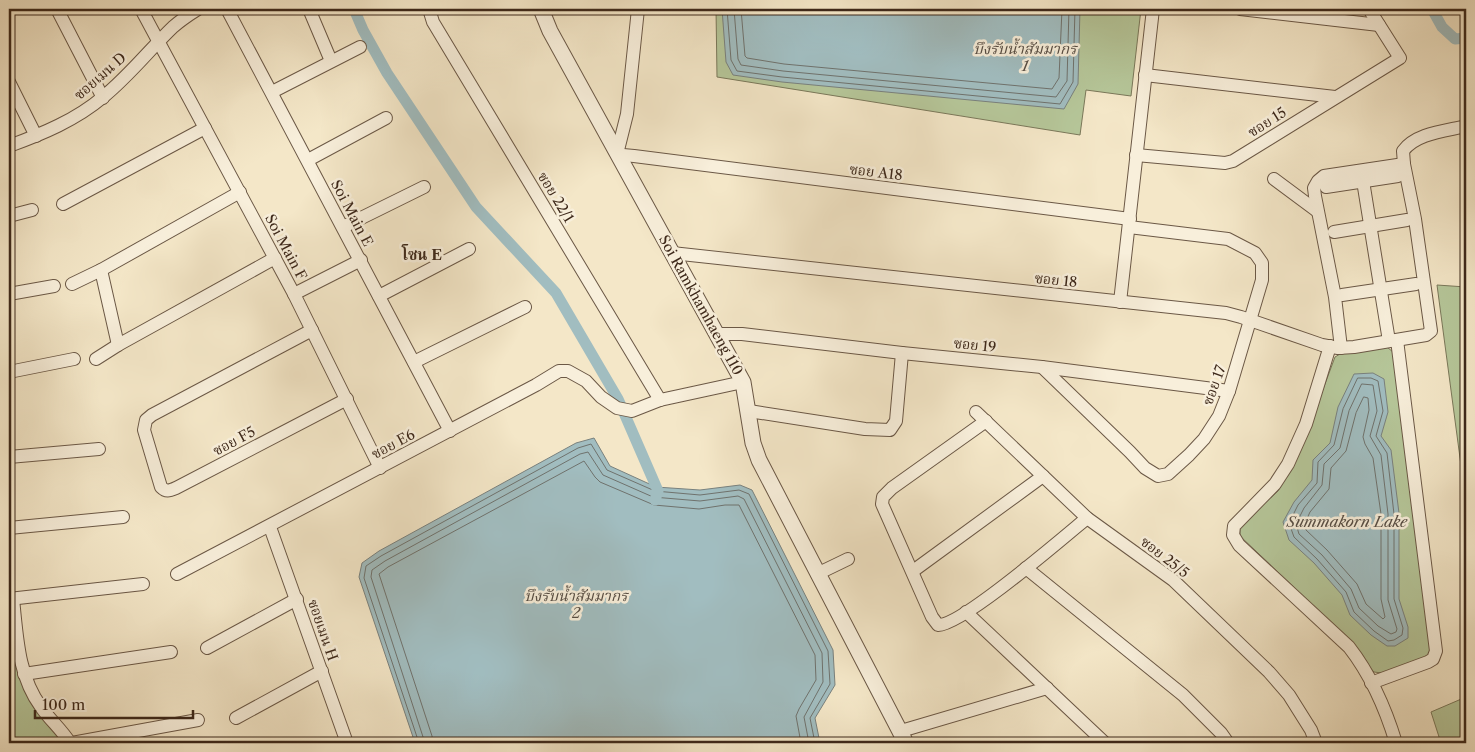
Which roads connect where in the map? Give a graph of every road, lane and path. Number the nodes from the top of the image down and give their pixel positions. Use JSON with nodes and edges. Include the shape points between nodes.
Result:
{"nodes":[{"id":1,"x":56,"y":9,"type":"edge"},
{"id":2,"x":141,"y":9,"type":"edge"},
{"id":3,"x":198,"y":9,"type":"edge"},
{"id":4,"x":227,"y":9,"type":"edge"},
{"id":5,"x":309,"y":9,"type":"edge"},
{"id":6,"x":429,"y":9,"type":"edge"},
{"id":7,"x":541,"y":9,"type":"edge"},
{"id":8,"x":638,"y":9,"type":"edge"},
{"id":9,"x":1153,"y":9,"type":"edge"},
{"id":10,"x":1240,"y":9,"type":"edge"},
{"id":11,"x":1369,"y":9,"type":"edge"},
{"id":12,"x":1379,"y":25,"type":"junction"},
{"id":13,"x":158,"y":43,"type":"junction"},
{"id":14,"x":360,"y":47,"type":"dead end"},
{"id":15,"x":331,"y":61,"type":"junction"},
{"id":16,"x":1145,"y":75,"type":"junction"},
{"id":17,"x":9,"y":82,"type":"edge"},
{"id":18,"x":272,"y":92,"type":"junction"},
{"id":19,"x":103,"y":98,"type":"junction"},
{"id":20,"x":1335,"y":98,"type":"junction"},
{"id":21,"x":386,"y":118,"type":"dead end"},
{"id":22,"x":1466,"y":126,"type":"edge"},
{"id":23,"x":205,"y":128,"type":"junction"},
{"id":24,"x":36,"y":136,"type":"junction"},
{"id":25,"x":9,"y":146,"type":"edge"},
{"id":26,"x":1136,"y":155,"type":"junction"},
{"id":27,"x":618,"y":156,"type":"junction"},
{"id":28,"x":308,"y":160,"type":"junction"},
{"id":29,"x":1404,"y":164,"type":"junction"},
{"id":30,"x":1398,"y":176,"type":"dead end"},
{"id":31,"x":1274,"y":180,"type":"dead end"},
{"id":32,"x":1363,"y":181,"type":"junction"},
{"id":33,"x":424,"y":187,"type":"dead end"},
{"id":34,"x":1326,"y":187,"type":"dead end"},
{"id":35,"x":240,"y":192,"type":"junction"},
{"id":36,"x":63,"y":204,"type":"dead end"},
{"id":37,"x":32,"y":210,"type":"dead end"},
{"id":38,"x":1317,"y":211,"type":"junction"},
{"id":39,"x":9,"y":216,"type":"edge"},
{"id":40,"x":1407,"y":220,"type":"dead end"},
{"id":41,"x":1129,"y":223,"type":"junction"},
{"id":42,"x":1370,"y":226,"type":"junction"},
{"id":43,"x":343,"y":227,"type":"junction"},
{"id":44,"x":1334,"y":232,"type":"dead end"},
{"id":45,"x":469,"y":249,"type":"dead end"},
{"id":46,"x":672,"y":253,"type":"junction"},
{"id":47,"x":275,"y":258,"type":"junction"},
{"id":48,"x":360,"y":260,"type":"junction"},
{"id":49,"x":101,"y":270,"type":"junction"},
{"id":50,"x":72,"y":284,"type":"dead end"},
{"id":51,"x":1416,"y":284,"type":"dead end"},
{"id":52,"x":54,"y":286,"type":"dead end"},
{"id":53,"x":1381,"y":289,"type":"junction"},
{"id":54,"x":9,"y":294,"type":"edge"},
{"id":55,"x":294,"y":294,"type":"junction"},
{"id":56,"x":1342,"y":295,"type":"dead end"},
{"id":57,"x":379,"y":296,"type":"junction"},
{"id":58,"x":1120,"y":302,"type":"junction"},
{"id":59,"x":525,"y":307,"type":"dead end"},
{"id":60,"x":1250,"y":320,"type":"junction"},
{"id":61,"x":312,"y":330,"type":"junction"},
{"id":62,"x":717,"y":334,"type":"junction"},
{"id":63,"x":1393,"y":340,"type":"junction"},
{"id":64,"x":118,"y":345,"type":"junction"},
{"id":65,"x":1336,"y":347,"type":"junction"},
{"id":66,"x":902,"y":353,"type":"junction"},
{"id":67,"x":96,"y":359,"type":"dead end"},
{"id":68,"x":74,"y":360,"type":"dead end"},
{"id":69,"x":414,"y":362,"type":"junction"},
{"id":70,"x":1042,"y":367,"type":"junction"},
{"id":71,"x":9,"y":372,"type":"edge"},
{"id":72,"x":743,"y":382,"type":"junction"},
{"id":73,"x":1229,"y":392,"type":"junction"},
{"id":74,"x":347,"y":399,"type":"junction"},
{"id":75,"x":660,"y":400,"type":"junction"},
{"id":76,"x":749,"y":411,"type":"junction"},
{"id":77,"x":976,"y":412,"type":"dead end"},
{"id":78,"x":986,"y":421,"type":"junction"},
{"id":79,"x":450,"y":431,"type":"junction"},
{"id":80,"x":99,"y":449,"type":"dead end"},
{"id":81,"x":9,"y":457,"type":"edge"},
{"id":82,"x":380,"y":468,"type":"junction"},
{"id":83,"x":1043,"y":476,"type":"junction"},
{"id":84,"x":123,"y":517,"type":"dead end"},
{"id":85,"x":1087,"y":518,"type":"junction"},
{"id":86,"x":270,"y":527,"type":"junction"},
{"id":87,"x":9,"y":528,"type":"edge"},
{"id":88,"x":848,"y":559,"type":"dead end"},
{"id":89,"x":1026,"y":568,"type":"junction"},
{"id":90,"x":913,"y":571,"type":"junction"},
{"id":91,"x":178,"y":574,"type":"dead end"},
{"id":92,"x":818,"y":574,"type":"junction"},
{"id":93,"x":143,"y":584,"type":"dead end"},
{"id":94,"x":11,"y":599,"type":"edge"},
{"id":95,"x":297,"y":599,"type":"junction"},
{"id":96,"x":966,"y":612,"type":"junction"},
{"id":97,"x":207,"y":648,"type":"dead end"},
{"id":98,"x":171,"y":652,"type":"dead end"},
{"id":99,"x":322,"y":671,"type":"junction"},
{"id":100,"x":24,"y":674,"type":"junction"},
{"id":101,"x":1371,"y":683,"type":"junction"},
{"id":102,"x":1047,"y":688,"type":"junction"},
{"id":103,"x":236,"y":718,"type":"dead end"},
{"id":104,"x":198,"y":720,"type":"dead end"},
{"id":105,"x":903,"y":737,"type":"edge"},
{"id":106,"x":71,"y":743,"type":"edge"},
{"id":107,"x":347,"y":743,"type":"edge"},
{"id":108,"x":1106,"y":743,"type":"edge"},
{"id":109,"x":1228,"y":743,"type":"edge"},
{"id":110,"x":1316,"y":743,"type":"edge"},
{"id":111,"x":1396,"y":743,"type":"edge"}],
"edges":[{"from":1,"to":19,"type":"street"},
{"from":2,"to":13,"type":"street","name":"Soi Main F"},
{"from":3,"to":13,"type":"street","name":"ซอยเมน D","via":[[175,25]]},
{"from":4,"to":18,"type":"street","name":"Soi Main E"},
{"from":5,"to":15,"type":"street"},
{"from":6,"to":75,"type":"street","name":"ซอย 22/1","via":[[433,22]]},
{"from":7,"to":27,"type":"street","name":"Soi Ramkhamhaeng 110"},
{"from":8,"to":27,"type":"street","via":[[627,114]]},
{"from":9,"to":16,"type":"street"},
{"from":10,"to":12,"type":"street"},
{"from":11,"to":12,"type":"street"},
{"from":12,"to":20,"type":"street","name":"ซอย 15","via":[[1400,58]]},
{"from":13,"to":19,"type":"street","name":"ซอยเมน D"},
{"from":13,"to":23,"type":"street","name":"Soi Main F"},
{"from":14,"to":15,"type":"street"},
{"from":15,"to":18,"type":"street"},
{"from":16,"to":20,"type":"street"},
{"from":16,"to":26,"type":"street"},
{"from":17,"to":24,"type":"street"},
{"from":18,"to":28,"type":"street","name":"Soi Main E"},
{"from":19,"to":24,"type":"street","name":"ซอยเมน D"},
{"from":20,"to":26,"type":"street","name":"ซอย 15","via":[[1232,161]]},
{"from":21,"to":28,"type":"street"},
{"from":22,"to":29,"type":"street","via":[[1408,144],[1403,150]]},
{"from":23,"to":35,"type":"street","name":"Soi Main F"},
{"from":23,"to":36,"type":"street"},
{"from":24,"to":25,"type":"street","name":"ซอยเมน D"},
{"from":26,"to":41,"type":"street"},
{"from":27,"to":41,"type":"street","name":"ซอย A18"},
{"from":27,"to":46,"type":"street","name":"Soi Ramkhamhaeng 110"},
{"from":28,"to":43,"type":"street","name":"Soi Main E"},
{"from":29,"to":38,"type":"street","via":[[1324,176],[1314,188]]},
{"from":29,"to":63,"type":"street","name":"ซอย 18","via":[[1431,331],[1426,335]]},
{"from":30,"to":32,"type":"street"},
{"from":31,"to":38,"type":"street"},
{"from":32,"to":34,"type":"street"},
{"from":32,"to":42,"type":"street"},
{"from":33,"to":43,"type":"street"},
{"from":35,"to":47,"type":"street","name":"Soi Main F"},
{"from":35,"to":49,"type":"street"},
{"from":37,"to":39,"type":"street"},
{"from":38,"to":65,"type":"street","via":[[1335,297]]},
{"from":40,"to":42,"type":"street"},
{"from":41,"to":58,"type":"street"},
{"from":41,"to":60,"type":"street","name":"ซอย 17","via":[[1228,239],[1255,253],[1262,263],[1262,280]]},
{"from":42,"to":44,"type":"street"},
{"from":42,"to":53,"type":"street"},
{"from":43,"to":48,"type":"street","name":"Soi Main E"},
{"from":45,"to":57,"type":"street"},
{"from":46,"to":58,"type":"street","name":"ซอย 18"},
{"from":46,"to":62,"type":"street","name":"Soi Ramkhamhaeng 110"},
{"from":47,"to":55,"type":"street","name":"Soi Main F"},
{"from":47,"to":64,"type":"street"},
{"from":48,"to":55,"type":"street"},
{"from":48,"to":57,"type":"street","name":"Soi Main E"},
{"from":49,"to":50,"type":"street"},
{"from":49,"to":64,"type":"street"},
{"from":51,"to":53,"type":"street"},
{"from":52,"to":54,"type":"street"},
{"from":53,"to":56,"type":"street"},
{"from":53,"to":63,"type":"street"},
{"from":55,"to":61,"type":"street","name":"Soi Main F"},
{"from":57,"to":69,"type":"street","name":"Soi Main E"},
{"from":58,"to":60,"type":"street","name":"ซอย 18","via":[[1226,313]]},
{"from":59,"to":69,"type":"street"},
{"from":60,"to":65,"type":"street","name":"ซอย 18"},
{"from":60,"to":73,"type":"street","name":"ซอย 17"},
{"from":61,"to":74,"type":"street","name":"Soi Main F"},
{"from":61,"to":74,"type":"street","name":"ซอย F5","via":[[146,420],[144,430],[161,486],[169,491]]},
{"from":62,"to":66,"type":"street","name":"ซอย 19","via":[[742,334]]},
{"from":62,"to":72,"type":"street","name":"Soi Ramkhamhaeng 110"},
{"from":63,"to":65,"type":"street","name":"ซอย 18"},
{"from":63,"to":101,"type":"street","via":[[1436,651],[1428,662]]},
{"from":64,"to":67,"type":"street"},
{"from":65,"to":101,"type":"street","via":[[1288,464],[1275,484],[1234,526],[1233,535],[1349,646]]},
{"from":66,"to":70,"type":"street","name":"ซอย 19"},
{"from":66,"to":76,"type":"street","via":[[896,421],[890,430]]},
{"from":68,"to":71,"type":"street"},
{"from":69,"to":79,"type":"street","name":"Soi Main E"},
{"from":70,"to":73,"type":"street","name":"ซอย 19"},
{"from":70,"to":73,"type":"street","name":"ซอย 17","via":[[1145,468],[1158,476],[1168,474],[1204,439]]},
{"from":72,"to":75,"type":"street"},
{"from":72,"to":76,"type":"street","name":"Soi Ramkhamhaeng 110"},
{"from":74,"to":82,"type":"street","name":"Soi Main F"},
{"from":75,"to":79,"type":"street","name":"ซอย E6","via":[[631,410],[617,408],[586,381],[568,371],[559,371]]},
{"from":76,"to":92,"type":"street","name":"Soi Ramkhamhaeng 110","via":[[759,460]]},
{"from":77,"to":78,"type":"street","name":"ซอย 25/5"},
{"from":78,"to":83,"type":"street","name":"ซอย 25/5"},
{"from":78,"to":90,"type":"street","via":[[884,497],[882,504]]},
{"from":79,"to":82,"type":"street","name":"ซอย E6"},
{"from":80,"to":81,"type":"street"},
{"from":82,"to":86,"type":"street","name":"ซอย E6"},
{"from":83,"to":85,"type":"street","name":"ซอย 25/5"},
{"from":83,"to":90,"type":"street"},
{"from":84,"to":87,"type":"street"},
{"from":85,"to":89,"type":"street"},
{"from":85,"to":110,"type":"street","name":"ซอย 25/5","via":[[1173,580],[1269,672],[1289,695]]},
{"from":86,"to":91,"type":"street","name":"ซอย E6"},
{"from":86,"to":95,"type":"street","name":"ซอยเมน H"},
{"from":88,"to":92,"type":"street"},
{"from":89,"to":96,"type":"street"},
{"from":89,"to":109,"type":"street","via":[[1183,695]]},
{"from":90,"to":96,"type":"street","via":[[938,625],[944,626]]},
{"from":92,"to":105,"type":"street","name":"Soi Ramkhamhaeng 110"},
{"from":93,"to":94,"type":"street"},
{"from":94,"to":100,"type":"street"},
{"from":95,"to":97,"type":"street"},
{"from":95,"to":99,"type":"street","name":"ซอยเมน H"},
{"from":96,"to":102,"type":"street"},
{"from":98,"to":100,"type":"street"},
{"from":99,"to":103,"type":"street"},
{"from":99,"to":107,"type":"street","name":"ซอยเมน H"},
{"from":100,"to":106,"type":"street","via":[[40,707]]},
{"from":101,"to":111,"type":"street"},
{"from":102,"to":105,"type":"street"},
{"from":102,"to":108,"type":"street"},
{"from":104,"to":106,"type":"street"}]}
